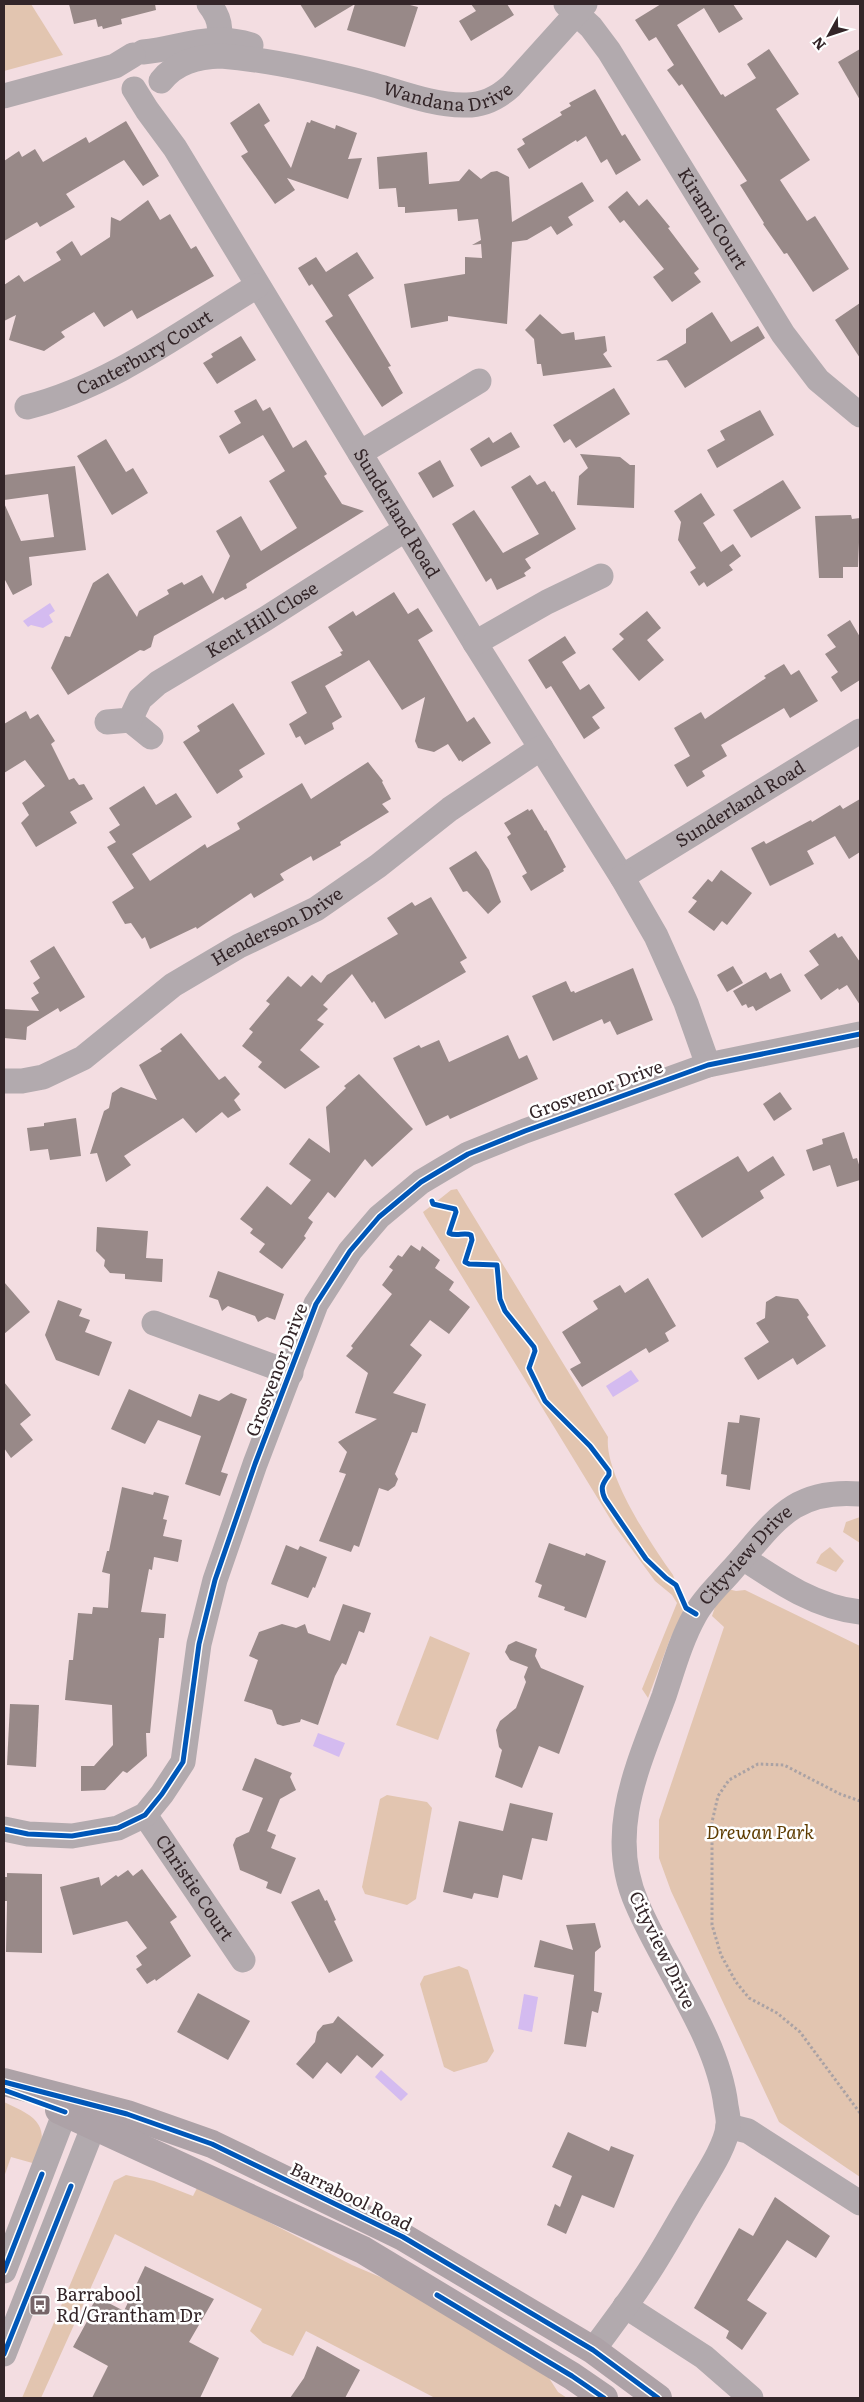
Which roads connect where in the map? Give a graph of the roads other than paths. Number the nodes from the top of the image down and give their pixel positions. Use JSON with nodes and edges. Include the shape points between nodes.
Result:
{"nodes":[{"id":1,"x":197,"y":4,"type":"edge"},
{"id":2,"x":209,"y":4,"type":"edge"},
{"id":3,"x":576,"y":7,"type":"edge"},
{"id":4,"x":212,"y":45,"type":"junction"},
{"id":5,"x":138,"y":54,"type":"junction"},
{"id":6,"x":146,"y":85,"type":"junction"},
{"id":7,"x":4,"y":96,"type":"edge"},
{"id":8,"x":4,"y":108,"type":"edge"},
{"id":9,"x":257,"y":286,"type":"junction"},
{"id":10,"x":479,"y":381,"type":"dead end"},
{"id":11,"x":27,"y":407,"type":"dead end"},
{"id":12,"x":860,"y":415,"type":"edge"},
{"id":13,"x":360,"y":453,"type":"junction"},
{"id":14,"x":406,"y":529,"type":"junction"},
{"id":15,"x":601,"y":576,"type":"dead end"},
{"id":16,"x":475,"y":643,"type":"junction"},
{"id":17,"x":860,"y":731,"type":"edge"},
{"id":18,"x":151,"y":737,"type":"dead end"},
{"id":19,"x":541,"y":748,"type":"junction"},
{"id":20,"x":622,"y":877,"type":"junction"},
{"id":21,"x":860,"y":1034,"type":"edge"},
{"id":22,"x":708,"y":1066,"type":"junction"},
{"id":23,"x":4,"y":1081,"type":"edge"},
{"id":24,"x":154,"y":1323,"type":"dead end"},
{"id":25,"x":291,"y":1373,"type":"junction"},
{"id":26,"x":860,"y":1494,"type":"edge"},
{"id":27,"x":744,"y":1558,"type":"junction"},
{"id":28,"x":860,"y":1612,"type":"edge"},
{"id":29,"x":145,"y":1815,"type":"junction"},
{"id":30,"x":4,"y":1829,"type":"edge"},
{"id":31,"x":244,"y":1960,"type":"dead end"},
{"id":32,"x":4,"y":2082,"type":"edge"},
{"id":33,"x":4,"y":2090,"type":"edge"},
{"id":34,"x":81,"y":2113,"type":"junction"},
{"id":35,"x":728,"y":2126,"type":"junction"},
{"id":36,"x":860,"y":2203,"type":"edge"},
{"id":37,"x":4,"y":2271,"type":"edge"},
{"id":38,"x":625,"y":2306,"type":"junction"},
{"id":39,"x":592,"y":2350,"type":"junction"},
{"id":40,"x":4,"y":2354,"type":"edge"},
{"id":41,"x":572,"y":2376,"type":"junction"},
{"id":42,"x":604,"y":2398,"type":"edge"},
{"id":43,"x":658,"y":2398,"type":"edge"},
{"id":44,"x":751,"y":2398,"type":"edge"}],
"edges":[{"from":1,"to":4,"type":"street"},
{"from":2,"to":4,"type":"street","via":[[216,14]]},
{"from":3,"to":4,"type":"street","name":"Wandana Drive","via":[[511,86],[498,96],[463,106],[333,75],[250,45]]},
{"from":3,"to":12,"type":"street","name":"Kirami Court","via":[[609,51],[782,334],[818,380]]},
{"from":4,"to":5,"type":"street","name":"Wandana Drive"},
{"from":4,"to":6,"type":"street","name":"Wandana Drive"},
{"from":5,"to":6,"type":"street","via":[[126,63],[124,74]]},
{"from":5,"to":6,"type":"street","via":[[154,55],[163,73]]},
{"from":5,"to":7,"type":"street","name":"Wandana Drive","via":[[115,66]]},
{"from":6,"to":8,"type":"street","via":[[98,86]]},
{"from":6,"to":9,"type":"street","name":"Sunderland Road","via":[[158,102],[175,148]]},
{"from":9,"to":11,"type":"street","name":"Canterbury Court","via":[[80,391]]},
{"from":9,"to":13,"type":"street","name":"Sunderland Road"},
{"from":10,"to":13,"type":"street"},
{"from":13,"to":14,"type":"street","name":"Sunderland Road"},
{"from":14,"to":16,"type":"street","name":"Sunderland Road"},
{"from":14,"to":18,"type":"street","name":"Kent Hill Close","via":[[158,683],[119,721]]},
{"from":15,"to":16,"type":"street"},
{"from":16,"to":19,"type":"street","name":"Sunderland Road"},
{"from":17,"to":20,"type":"street","name":"Sunderland Road"},
{"from":19,"to":20,"type":"street","name":"Sunderland Road"},
{"from":19,"to":23,"type":"street","name":"Henderson Drive","via":[[450,809],[378,866],[316,909],[239,946],[173,985],[82,1058],[43,1076]]},
{"from":20,"to":22,"type":"street","name":"Sunderland Road","via":[[656,936],[686,1003]]},
{"from":21,"to":22,"type":"street","name":"Grosvenor Drive"},
{"from":22,"to":25,"type":"street","name":"Grosvenor Drive","via":[[468,1154],[421,1182],[379,1217],[350,1251],[316,1304]]},
{"from":24,"to":25,"type":"street"},
{"from":25,"to":29,"type":"street","name":"Grosvenor Drive","via":[[215,1580],[199,1644],[184,1762]]},
{"from":26,"to":27,"type":"street","name":"Cityview Drive","via":[[845,1492],[817,1496],[796,1504],[774,1520]]},
{"from":27,"to":28,"type":"street","via":[[784,1585],[811,1598]]},
{"from":27,"to":35,"type":"street","name":"Cityview Drive","via":[[696,1614],[635,1774],[623,1830],[626,1868],[636,1904],[716,2061],[724,2090]]},
{"from":29,"to":30,"type":"street","name":"Grosvenor Drive","via":[[118,1828],[72,1836],[28,1834]]},
{"from":29,"to":31,"type":"street","name":"Christie Court"},
{"from":32,"to":34,"type":"main road","name":"Barrabool Road"},
{"from":33,"to":34,"type":"main road","name":"Barrabool Road"},
{"from":34,"to":37,"type":"street"},
{"from":34,"to":39,"type":"main road","name":"Barrabool Road","via":[[127,2114],[212,2144],[403,2237]]},
{"from":34,"to":40,"type":"street"},
{"from":34,"to":41,"type":"main road","name":"Barrabool Road","via":[[363,2250]]},
{"from":35,"to":36,"type":"street","via":[[748,2130]]},
{"from":35,"to":38,"type":"street","name":"Cityview Drive","via":[[708,2172]]},
{"from":38,"to":39,"type":"street","name":"Cityview Drive"},
{"from":38,"to":44,"type":"street","via":[[704,2358]]},
{"from":39,"to":41,"type":"main road"},
{"from":39,"to":43,"type":"main road","name":"Barrabool Road"},
{"from":41,"to":42,"type":"main road","name":"Barrabool Road"}]}
